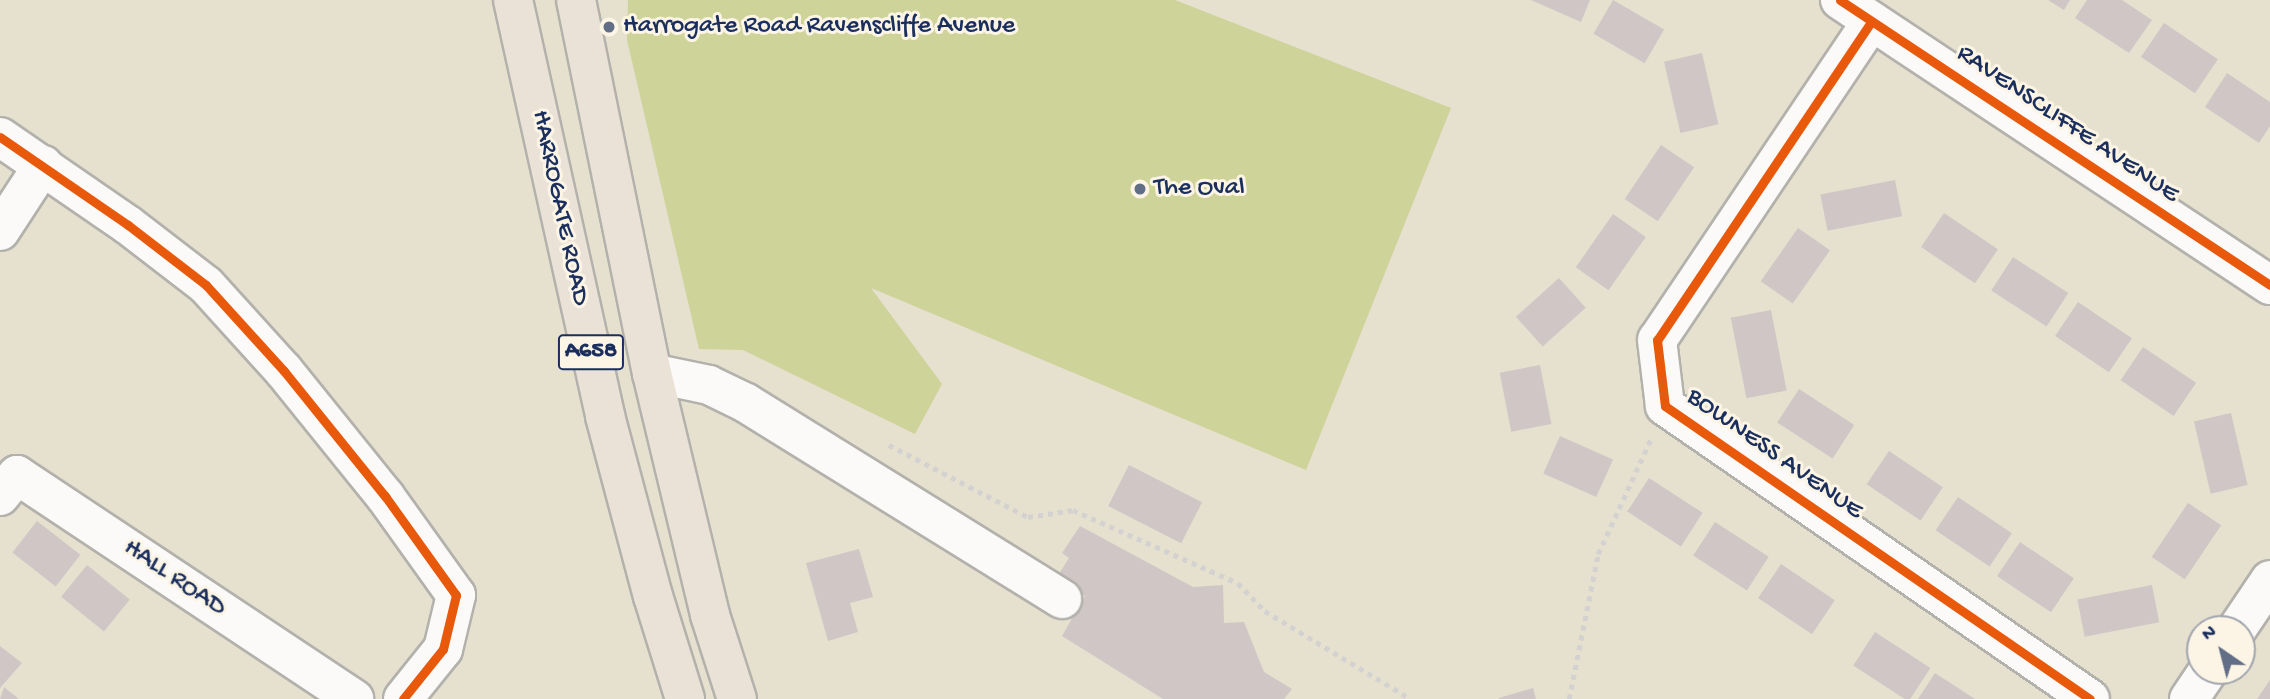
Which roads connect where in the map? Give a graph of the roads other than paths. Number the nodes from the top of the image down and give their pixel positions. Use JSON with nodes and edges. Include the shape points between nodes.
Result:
{"nodes":[{"id":1,"x":513,"y":0,"type":"edge"},
{"id":2,"x":576,"y":0,"type":"edge"},
{"id":3,"x":1840,"y":0,"type":"edge"},
{"id":4,"x":1871,"y":22,"type":"junction"},
{"id":5,"x":0,"y":136,"type":"edge"},
{"id":6,"x":43,"y":165,"type":"junction"},
{"id":7,"x":0,"y":231,"type":"edge"},
{"id":8,"x":2270,"y":285,"type":"edge"},
{"id":9,"x":652,"y":373,"type":"junction"},
{"id":10,"x":0,"y":496,"type":"edge"},
{"id":11,"x":2270,"y":580,"type":"edge"},
{"id":12,"x":1062,"y":599,"type":"dead end"},
{"id":13,"x":2246,"y":615,"type":"edge"},
{"id":14,"x":354,"y":699,"type":"edge"},
{"id":15,"x":402,"y":699,"type":"edge"},
{"id":16,"x":685,"y":699,"type":"edge"},
{"id":17,"x":737,"y":699,"type":"edge"},
{"id":18,"x":2090,"y":699,"type":"edge"}],
"edges":[{"from":1,"to":16,"type":"highway","name":"HARROGATE ROAD","number":"A658","via":[[605,416]]},
{"from":2,"to":9,"type":"highway","number":"A658"},
{"from":3,"to":4,"type":"street","name":"RAVENSCLIFFE AVENUE"},
{"from":4,"to":8,"type":"street","name":"RAVENSCLIFFE AVENUE"},
{"from":4,"to":18,"type":"street","name":"BOWNESS AVENUE","via":[[1657,340],[1665,406]]},
{"from":5,"to":6,"type":"street"},
{"from":6,"to":7,"type":"street"},
{"from":6,"to":15,"type":"street","via":[[206,285],[284,370],[456,595],[443,649]]},
{"from":9,"to":12,"type":"street","via":[[709,385],[746,402]]},
{"from":9,"to":17,"type":"highway","number":"A658","via":[[710,615]]},
{"from":10,"to":14,"type":"street","name":"HALL ROAD","via":[[18,475]]},
{"from":11,"to":13,"type":"street"}]}
